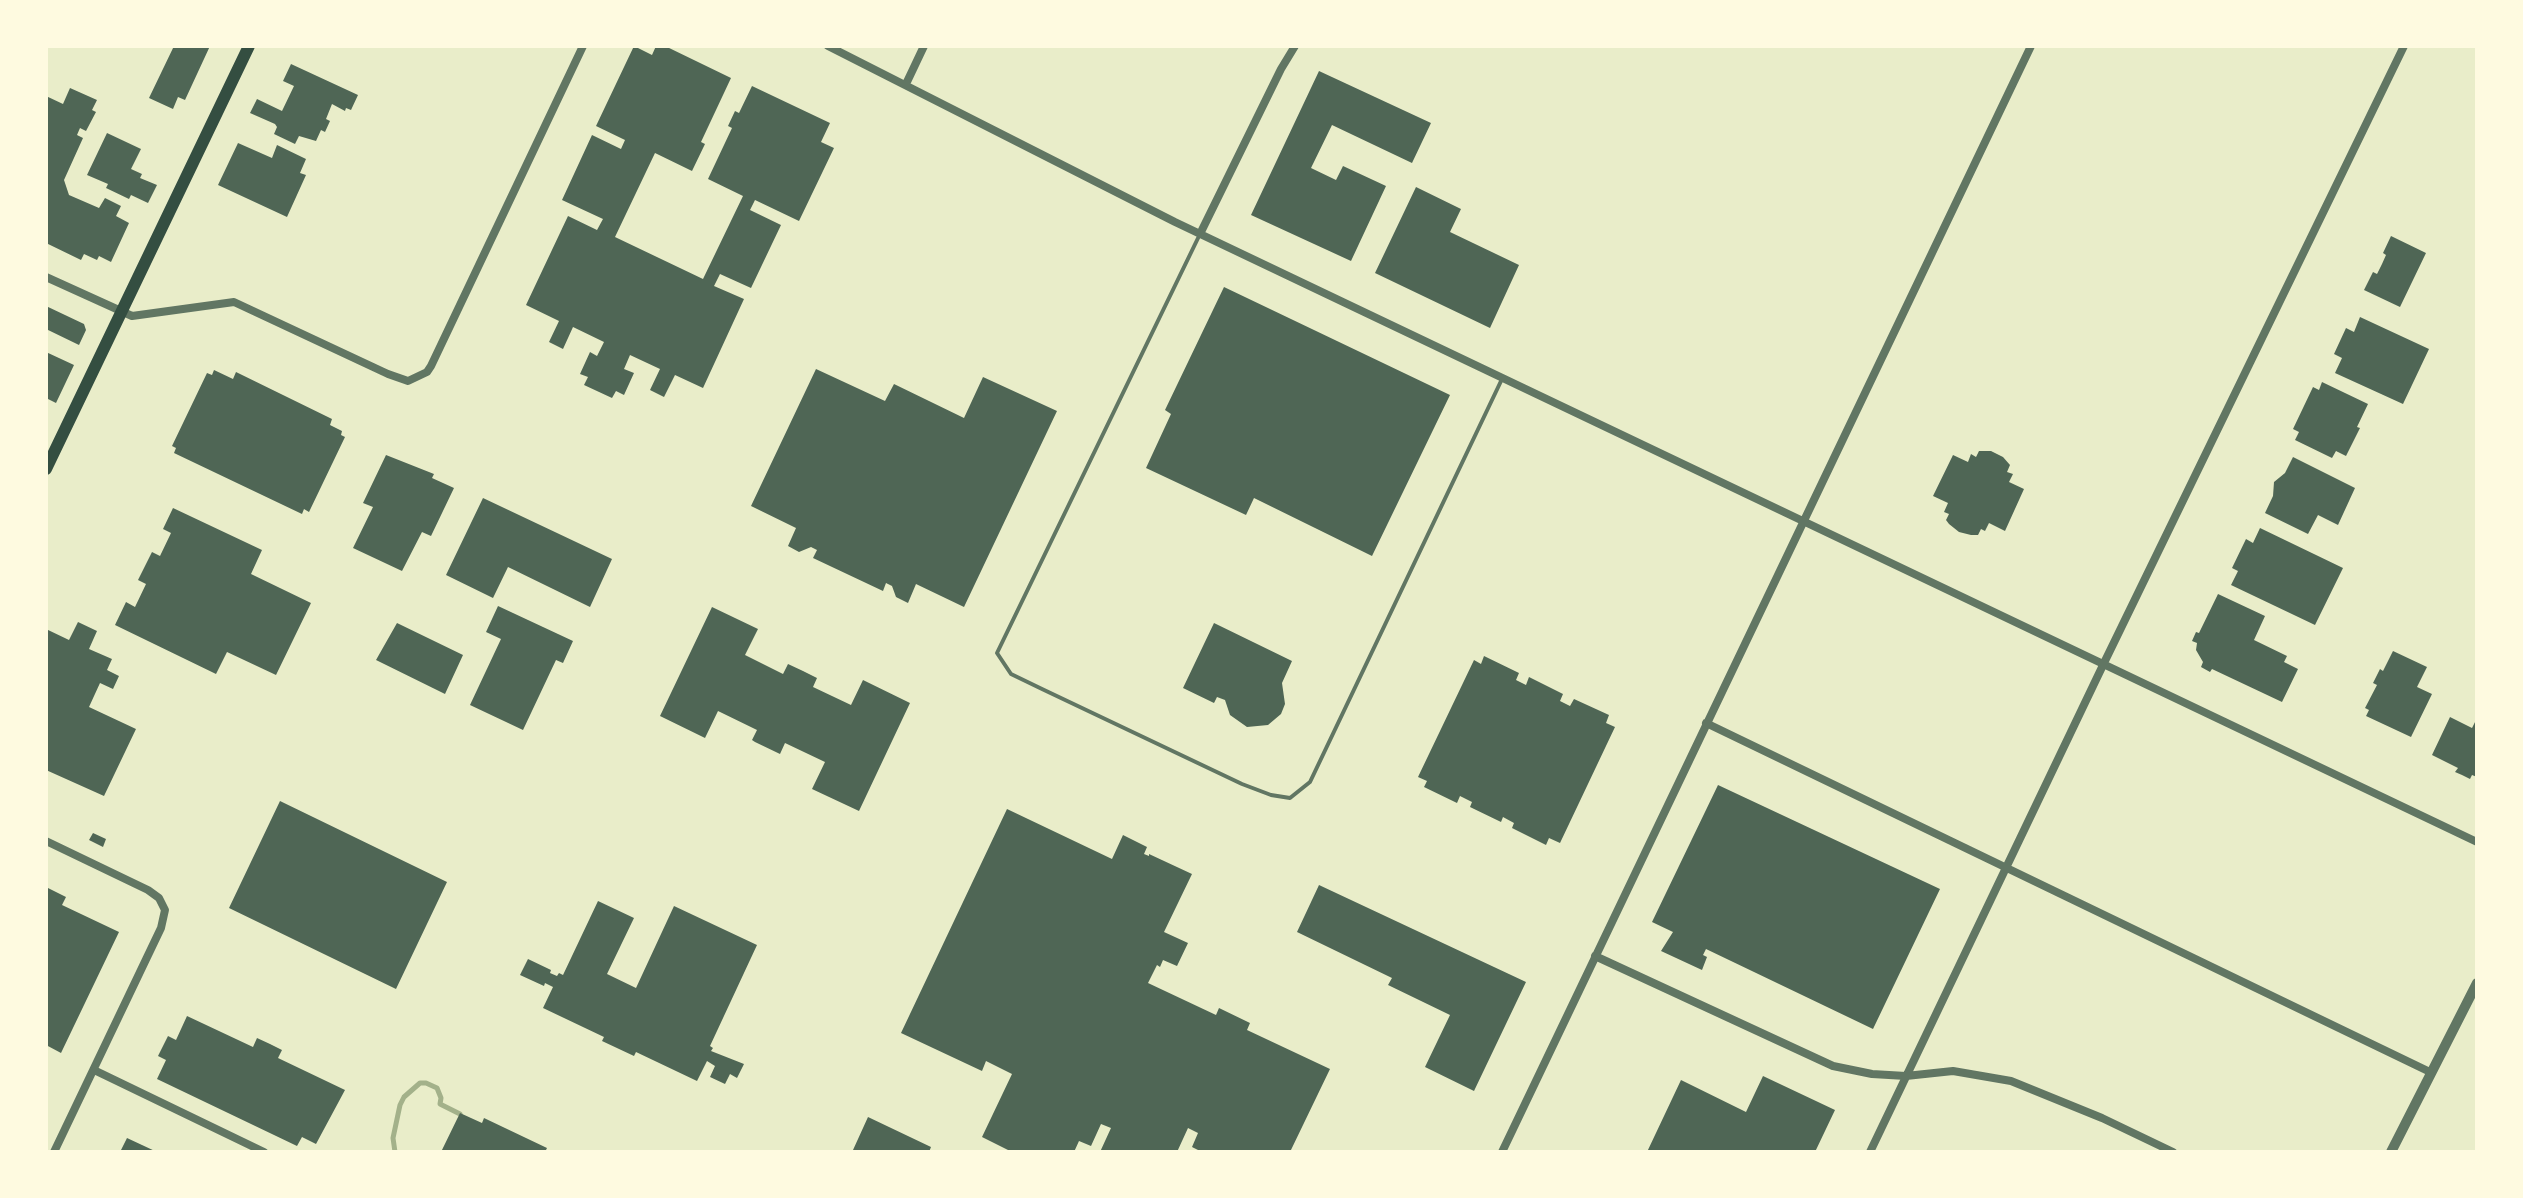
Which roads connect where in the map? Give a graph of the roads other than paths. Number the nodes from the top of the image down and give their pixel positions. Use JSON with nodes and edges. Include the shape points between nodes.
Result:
{"nodes":[{"id":1,"x":249,"y":46,"type":"edge"},
{"id":2,"x":583,"y":46,"type":"edge"},
{"id":3,"x":828,"y":46,"type":"edge"},
{"id":4,"x":924,"y":46,"type":"edge"},
{"id":5,"x":1295,"y":46,"type":"edge"},
{"id":6,"x":2031,"y":46,"type":"edge"},
{"id":7,"x":2404,"y":46,"type":"edge"},
{"id":8,"x":906,"y":84,"type":"junction"},
{"id":9,"x":1200,"y":234,"type":"junction"},
{"id":10,"x":46,"y":277,"type":"edge"},
{"id":11,"x":121,"y":313,"type":"junction"},
{"id":12,"x":1502,"y":379,"type":"junction"},
{"id":13,"x":46,"y":469,"type":"edge"},
{"id":14,"x":1803,"y":519,"type":"junction"},
{"id":15,"x":2104,"y":663,"type":"junction"},
{"id":16,"x":1706,"y":723,"type":"junction"},
{"id":17,"x":46,"y":841,"type":"edge"},
{"id":18,"x":2477,"y":842,"type":"edge"},
{"id":19,"x":2006,"y":868,"type":"junction"},
{"id":20,"x":1595,"y":956,"type":"junction"},
{"id":21,"x":2477,"y":983,"type":"edge"},
{"id":22,"x":94,"y":1070,"type":"junction"},
{"id":23,"x":2430,"y":1072,"type":"junction"},
{"id":24,"x":1906,"y":1076,"type":"junction"},
{"id":25,"x":54,"y":1152,"type":"edge"},
{"id":26,"x":264,"y":1152,"type":"edge"},
{"id":27,"x":1502,"y":1152,"type":"edge"},
{"id":28,"x":1870,"y":1152,"type":"edge"},
{"id":29,"x":2173,"y":1152,"type":"edge"},
{"id":30,"x":2391,"y":1152,"type":"edge"}],
"edges":[{"from":1,"to":11,"type":"main road"},
{"from":2,"to":11,"type":"street","via":[[427,372],[408,381],[234,302],[145,316]]},
{"from":3,"to":8,"type":"street"},
{"from":4,"to":8,"type":"street"},
{"from":5,"to":9,"type":"street"},
{"from":6,"to":14,"type":"street"},
{"from":7,"to":15,"type":"street"},
{"from":8,"to":9,"type":"street"},
{"from":9,"to":12,"type":"street"},
{"from":9,"to":12,"type":"lane","via":[[997,653],[1011,674],[1242,784],[1290,798],[1310,782]]},
{"from":10,"to":11,"type":"street"},
{"from":11,"to":13,"type":"main road"},
{"from":12,"to":14,"type":"street"},
{"from":14,"to":15,"type":"street"},
{"from":14,"to":16,"type":"street"},
{"from":15,"to":18,"type":"street"},
{"from":15,"to":19,"type":"street"},
{"from":16,"to":19,"type":"street"},
{"from":16,"to":20,"type":"street"},
{"from":17,"to":22,"type":"street","via":[[148,890],[165,910]]},
{"from":19,"to":23,"type":"street"},
{"from":19,"to":24,"type":"street"},
{"from":20,"to":24,"type":"street","via":[[1833,1066]]},
{"from":20,"to":27,"type":"street"},
{"from":21,"to":23,"type":"street"},
{"from":22,"to":25,"type":"street"},
{"from":22,"to":26,"type":"street"},
{"from":23,"to":30,"type":"street"},
{"from":24,"to":28,"type":"street"},
{"from":24,"to":29,"type":"street","via":[[1953,1071],[2011,1081]]}]}
